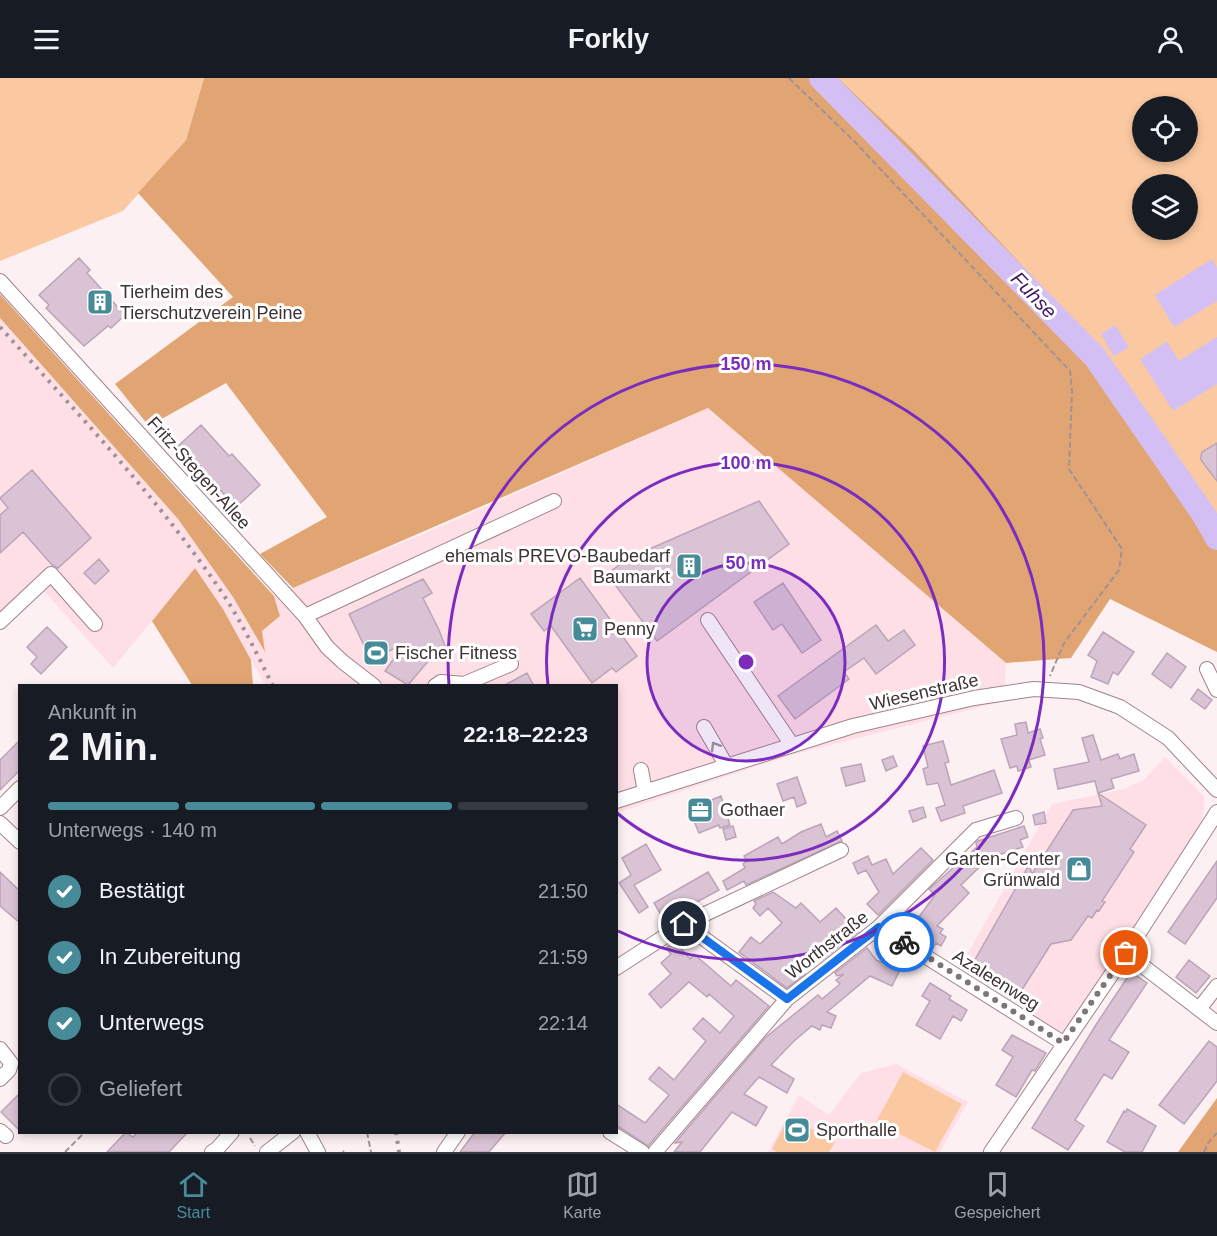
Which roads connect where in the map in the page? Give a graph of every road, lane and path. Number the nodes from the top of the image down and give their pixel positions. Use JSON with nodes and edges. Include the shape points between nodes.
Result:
{"nodes":[{"id":1,"x":789,"y":78,"type":"edge"},
{"id":2,"x":0,"y":281,"type":"edge"},
{"id":3,"x":554,"y":501,"type":"dead end"},
{"id":4,"x":305,"y":616,"type":"junction"},
{"id":5,"x":708,"y":620,"type":"dead end"},
{"id":6,"x":0,"y":622,"type":"edge"},
{"id":7,"x":95,"y":624,"type":"dead end"},
{"id":8,"x":511,"y":664,"type":"dead end"},
{"id":9,"x":1207,"y":669,"type":"dead end"},
{"id":10,"x":371,"y":684,"type":"edge"},
{"id":11,"x":438,"y":684,"type":"edge"},
{"id":12,"x":464,"y":684,"type":"edge"},
{"id":13,"x":464,"y":684,"type":"edge"},
{"id":14,"x":1044,"y":690,"type":"junction"},
{"id":15,"x":1217,"y":690,"type":"edge"},
{"id":16,"x":704,"y":727,"type":"dead end"},
{"id":17,"x":792,"y":746,"type":"junction"},
{"id":18,"x":726,"y":765,"type":"junction"},
{"id":19,"x":641,"y":770,"type":"dead end"},
{"id":20,"x":18,"y":790,"type":"edge"},
{"id":21,"x":1217,"y":790,"type":"edge"},
{"id":22,"x":645,"y":792,"type":"junction"},
{"id":23,"x":618,"y":800,"type":"edge"},
{"id":24,"x":0,"y":808,"type":"edge"},
{"id":25,"x":1217,"y":812,"type":"edge"},
{"id":26,"x":1016,"y":818,"type":"dead end"},
{"id":27,"x":0,"y":823,"type":"edge"},
{"id":28,"x":18,"y":840,"type":"edge"},
{"id":29,"x":841,"y":850,"type":"dead end"},
{"id":30,"x":684,"y":924,"type":"junction"},
{"id":31,"x":879,"y":927,"type":"junction"},
{"id":32,"x":1126,"y":953,"type":"junction"},
{"id":33,"x":618,"y":967,"type":"edge"},
{"id":34,"x":1217,"y":987,"type":"edge"},
{"id":35,"x":787,"y":999,"type":"junction"},
{"id":36,"x":1199,"y":1010,"type":"junction"},
{"id":37,"x":1217,"y":1023,"type":"edge"},
{"id":38,"x":1063,"y":1043,"type":"junction"},
{"id":39,"x":0,"y":1049,"type":"edge"},
{"id":40,"x":0,"y":1079,"type":"edge"},
{"id":41,"x":1217,"y":1133,"type":"edge"},
{"id":42,"x":83,"y":1134,"type":"edge"},
{"id":43,"x":230,"y":1134,"type":"edge"},
{"id":44,"x":290,"y":1134,"type":"edge"},
{"id":45,"x":308,"y":1134,"type":"edge"},
{"id":46,"x":367,"y":1134,"type":"edge"},
{"id":47,"x":457,"y":1134,"type":"edge"},
{"id":48,"x":613,"y":1134,"type":"edge"},
{"id":49,"x":65,"y":1152,"type":"edge"},
{"id":50,"x":212,"y":1152,"type":"edge"},
{"id":51,"x":267,"y":1152,"type":"edge"},
{"id":52,"x":318,"y":1152,"type":"edge"},
{"id":53,"x":371,"y":1152,"type":"edge"},
{"id":54,"x":444,"y":1152,"type":"edge"},
{"id":55,"x":642,"y":1152,"type":"edge"},
{"id":56,"x":655,"y":1152,"type":"edge"},
{"id":57,"x":991,"y":1152,"type":"edge"},
{"id":58,"x":1204,"y":1152,"type":"edge"}],
"edges":[{"from":1,"to":14,"type":"path","via":[[855,142],[1070,371],[1069,469],[1122,549],[1119,570],[1064,643]]},
{"from":2,"to":4,"type":"street","name":"Fritz-Stegen-Allee"},
{"from":3,"to":4,"type":"street"},
{"from":4,"to":10,"type":"street","name":"Fritz-Stegen-Allee","via":[[327,647]]},
{"from":5,"to":17,"type":"street"},
{"from":6,"to":7,"type":"street","via":[[51,574]]},
{"from":8,"to":12,"type":"street"},
{"from":9,"to":15,"type":"street"},
{"from":11,"to":13,"type":"street"},
{"from":14,"to":17,"type":"street","name":"Wiesenstraße","via":[[974,698],[853,726]]},
{"from":14,"to":21,"type":"street","name":"Wiesenstraße","via":[[1079,692],[1120,707],[1168,738]]},
{"from":18,"to":16,"type":"street","one_way":true},
{"from":17,"to":18,"type":"street","name":"Wiesenstraße"},
{"from":18,"to":22,"type":"street","name":"Wiesenstraße"},
{"from":19,"to":22,"type":"street"},
{"from":20,"to":24,"type":"street"},
{"from":22,"to":23,"type":"street","name":"Wiesenstraße"},
{"from":25,"to":32,"type":"street"},
{"from":26,"to":31,"type":"street","name":"Worthstraße","via":[[976,830]]},
{"from":27,"to":28,"type":"street"},
{"from":29,"to":30,"type":"street"},
{"from":30,"to":33,"type":"street"},
{"from":30,"to":35,"type":"street"},
{"from":31,"to":35,"type":"street","name":"Worthstraße"},
{"from":31,"to":38,"type":"street","name":"Azaleenweg"},
{"from":32,"to":36,"type":"street"},
{"from":32,"to":38,"type":"street"},
{"from":34,"to":36,"type":"street"},
{"from":35,"to":56,"type":"street","name":"Worthstraße"},
{"from":36,"to":37,"type":"street"},
{"from":38,"to":57,"type":"street"},
{"from":39,"to":40,"type":"street","via":[[11,1063]]},
{"from":41,"to":58,"type":"path"},
{"from":42,"to":49,"type":"path"},
{"from":43,"to":50,"type":"street"},
{"from":44,"to":51,"type":"street"},
{"from":45,"to":52,"type":"street"},
{"from":46,"to":53,"type":"path"},
{"from":47,"to":54,"type":"street"},
{"from":48,"to":55,"type":"street"}]}
